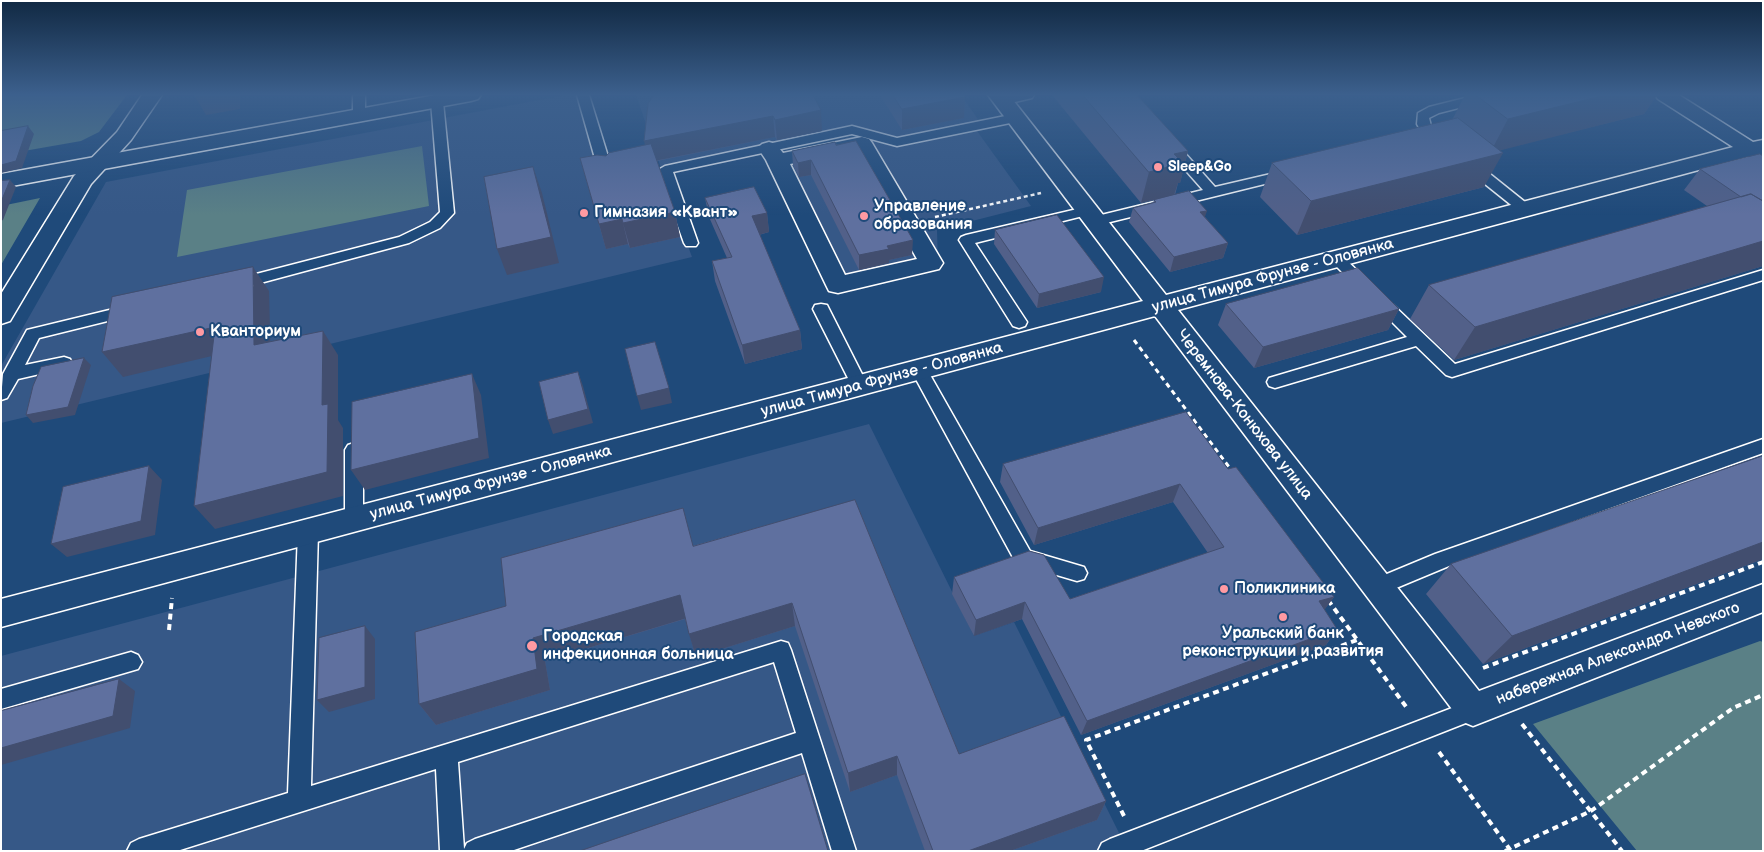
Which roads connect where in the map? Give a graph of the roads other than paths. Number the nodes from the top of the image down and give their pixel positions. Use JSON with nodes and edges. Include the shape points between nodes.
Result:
{"nodes":[{"id":1,"x":125,"y":135,"type":"edge"},
{"id":2,"x":257,"y":135,"type":"edge"},
{"id":3,"x":440,"y":135,"type":"edge"},
{"id":4,"x":595,"y":135,"type":"edge"},
{"id":5,"x":836,"y":135,"type":"edge"},
{"id":6,"x":870,"y":135,"type":"edge"},
{"id":7,"x":933,"y":135,"type":"edge"},
{"id":8,"x":1028,"y":135,"type":"edge"},
{"id":9,"x":1161,"y":135,"type":"edge"},
{"id":10,"x":1433,"y":135,"type":"edge"},
{"id":11,"x":1732,"y":135,"type":"edge"},
{"id":12,"x":1437,"y":138,"type":"junction"},
{"id":13,"x":1418,"y":143,"type":"edge"},
{"id":14,"x":1759,"y":151,"type":"edge"},
{"id":15,"x":773,"y":154,"type":"junction"},
{"id":16,"x":98,"y":164,"type":"junction"},
{"id":17,"x":1306,"y":170,"type":"edge"},
{"id":18,"x":607,"y":176,"type":"edge"},
{"id":19,"x":1,"y":182,"type":"edge"},
{"id":20,"x":1212,"y":192,"type":"junction"},
{"id":21,"x":1525,"y":209,"type":"junction"},
{"id":22,"x":1090,"y":216,"type":"junction"},
{"id":23,"x":691,"y":243,"type":"dead end"},
{"id":24,"x":1337,"y":259,"type":"junction"},
{"id":25,"x":1763,"y":275,"type":"edge"},
{"id":26,"x":226,"y":288,"type":"edge"},
{"id":27,"x":1160,"y":306,"type":"junction"},
{"id":28,"x":143,"y":307,"type":"edge"},
{"id":29,"x":821,"y":309,"type":"dead end"},
{"id":30,"x":1,"y":315,"type":"edge"},
{"id":31,"x":1019,"y":322,"type":"dead end"},
{"id":32,"x":1419,"y":339,"type":"junction"},
{"id":33,"x":76,"y":360,"type":"edge"},
{"id":34,"x":919,"y":370,"type":"junction"},
{"id":35,"x":11,"y":374,"type":"junction"},
{"id":36,"x":1275,"y":382,"type":"dead end"},
{"id":37,"x":860,"y":386,"type":"junction"},
{"id":38,"x":1,"y":394,"type":"edge"},
{"id":39,"x":354,"y":432,"type":"edge"},
{"id":40,"x":1763,"y":446,"type":"edge"},
{"id":41,"x":354,"y":520,"type":"junction"},
{"id":42,"x":308,"y":532,"type":"junction"},
{"id":43,"x":1077,"y":573,"type":"dead end"},
{"id":44,"x":1377,"y":587,"type":"junction"},
{"id":45,"x":1763,"y":598,"type":"edge"},
{"id":46,"x":1,"y":613,"type":"edge"},
{"id":47,"x":131,"y":662,"type":"dead end"},
{"id":48,"x":1,"y":698,"type":"edge"},
{"id":49,"x":1473,"y":710,"type":"junction"},
{"id":50,"x":809,"y":740,"type":"junction"},
{"id":51,"x":446,"y":754,"type":"junction"},
{"id":52,"x":299,"y":800,"type":"junction"},
{"id":53,"x":139,"y":851,"type":"edge"},
{"id":54,"x":452,"y":851,"type":"edge"},
{"id":55,"x":475,"y":851,"type":"edge"},
{"id":56,"x":844,"y":851,"type":"edge"},
{"id":57,"x":1110,"y":851,"type":"edge"}],
"edges":[{"from":1,"to":16,"type":"street"},
{"from":2,"to":16,"type":"street"},
{"from":3,"to":26,"type":"lane","via":[[447,213],[435,225],[404,240]]},
{"from":4,"to":18,"type":"lane"},
{"from":5,"to":15,"type":"lane"},
{"from":6,"to":7,"type":"lane","via":[[898,142]]},
{"from":8,"to":22,"type":"street","name":"Черемнова-Конюхова улица"},
{"from":9,"to":20,"type":"lane"},
{"from":10,"to":12,"type":"lane"},
{"from":11,"to":14,"type":"street"},
{"from":12,"to":13,"type":"lane"},
{"from":12,"to":21,"type":"lane"},
{"from":14,"to":21,"type":"street","name":"улица Тимура Фрунзе - Оловянка"},
{"from":15,"to":15,"type":"street","via":[[838,285],[931,263],[862,143]]},
{"from":15,"to":23,"type":"lane","via":[[665,170]]},
{"from":16,"to":19,"type":"street"},
{"from":16,"to":30,"type":"street","via":[[82,181]]},
{"from":17,"to":20,"type":"lane"},
{"from":20,"to":22,"type":"lane"},
{"from":21,"to":24,"type":"street","name":"улица Тимура Фрунзе - Оловянка"},
{"from":22,"to":27,"type":"street","name":"Черемнова-Конюхова улица"},
{"from":22,"to":31,"type":"lane","via":[[966,240]]},
{"from":24,"to":27,"type":"street","name":"улица Тимура Фрунзе - Оловянка"},
{"from":24,"to":32,"type":"lane"},
{"from":25,"to":32,"type":"lane","via":[[1452,371]]},
{"from":27,"to":34,"type":"street","name":"улица Тимура Фрунзе - Оловянка"},
{"from":27,"to":44,"type":"street","name":"Черемнова-Конюхова улица"},
{"from":28,"to":35,"type":"lane","via":[[32,334]]},
{"from":29,"to":37,"type":"lane"},
{"from":32,"to":36,"type":"lane"},
{"from":33,"to":35,"type":"lane"},
{"from":34,"to":37,"type":"street","name":"улица Тимура Фрунзе - Оловянка"},
{"from":34,"to":43,"type":"lane","via":[[1023,557]]},
{"from":35,"to":38,"type":"lane"},
{"from":37,"to":41,"type":"street","name":"улица Тимура Фрунзе - Оловянка"},
{"from":39,"to":41,"type":"lane"},
{"from":40,"to":44,"type":"lane","via":[[1442,560]]},
{"from":41,"to":42,"type":"street","name":"улица Тимура Фрунзе - Оловянка"},
{"from":42,"to":46,"type":"street","name":"улица Тимура Фрунзе - Оловянка"},
{"from":42,"to":52,"type":"lane"},
{"from":44,"to":49,"type":"street","name":"Черемнова-Конюхова улица"},
{"from":45,"to":49,"type":"street","name":"набережная Александра Невского"},
{"from":47,"to":48,"type":"lane"},
{"from":49,"to":57,"type":"lane"},
{"from":50,"to":51,"type":"lane","via":[[781,650]]},
{"from":50,"to":55,"type":"lane"},
{"from":50,"to":56,"type":"lane"},
{"from":51,"to":52,"type":"lane"},
{"from":51,"to":54,"type":"lane"},
{"from":52,"to":53,"type":"lane"}]}
